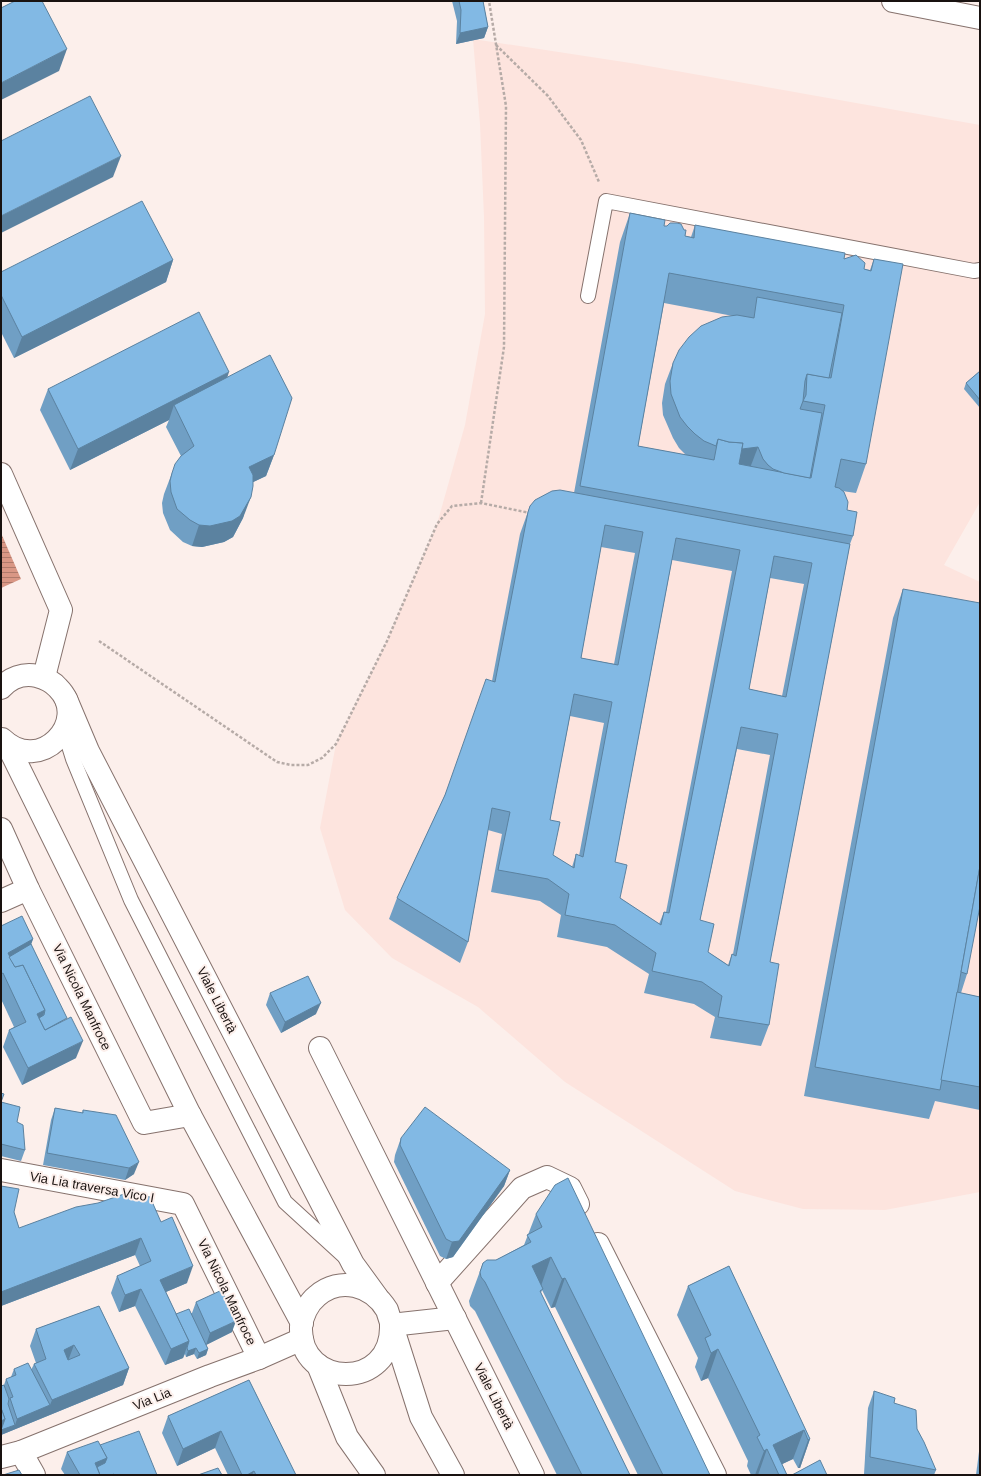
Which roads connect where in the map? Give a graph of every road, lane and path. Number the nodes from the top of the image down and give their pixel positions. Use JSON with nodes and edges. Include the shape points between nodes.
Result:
{"nodes":[{"id":1,"x":489,"y":1,"type":"edge"},
{"id":2,"x":893,"y":1,"type":"edge"},
{"id":3,"x":980,"y":18,"type":"edge"},
{"id":4,"x":496,"y":45,"type":"junction"},
{"id":5,"x":606,"y":201,"type":"junction"},
{"id":6,"x":980,"y":270,"type":"edge"},
{"id":7,"x":588,"y":296,"type":"dead end"},
{"id":8,"x":1,"y":474,"type":"edge"},
{"id":9,"x":481,"y":503,"type":"junction"},
{"id":10,"x":533,"y":514,"type":"edge"},
{"id":11,"x":99,"y":640,"type":"dead end"},
{"id":12,"x":44,"y":677,"type":"junction"},
{"id":13,"x":1,"y":688,"type":"edge"},
{"id":14,"x":66,"y":699,"type":"junction"},
{"id":15,"x":64,"y":730,"type":"junction"},
{"id":16,"x":4,"y":741,"type":"edge"},
{"id":17,"x":1,"y":829,"type":"edge"},
{"id":18,"x":28,"y":889,"type":"junction"},
{"id":19,"x":1,"y":901,"type":"edge"},
{"id":20,"x":320,"y":1048,"type":"dead end"},
{"id":21,"x":190,"y":1116,"type":"junction"},
{"id":22,"x":1,"y":1170,"type":"edge"},
{"id":23,"x":183,"y":1204,"type":"joint"},
{"id":24,"x":353,"y":1264,"type":"junction"},
{"id":25,"x":437,"y":1283,"type":"junction"},
{"id":26,"x":377,"y":1297,"type":"junction"},
{"id":27,"x":455,"y":1318,"type":"junction"},
{"id":28,"x":391,"y":1325,"type":"junction"},
{"id":29,"x":302,"y":1331,"type":"junction"},
{"id":30,"x":260,"y":1358,"type":"junction"},
{"id":31,"x":318,"y":1365,"type":"junction"},
{"id":32,"x":11,"y":1455,"type":"edge"},
{"id":33,"x":34,"y":1475,"type":"edge"},
{"id":34,"x":374,"y":1475,"type":"edge"},
{"id":35,"x":453,"y":1475,"type":"edge"},
{"id":36,"x":533,"y":1475,"type":"edge"},
{"id":37,"x":715,"y":1475,"type":"edge"}],
"edges":[{"from":1,"to":4,"type":"path"},
{"from":2,"to":3,"type":"main road"},
{"from":4,"to":5,"type":"path","via":[[548,96],[581,140]]},
{"from":4,"to":9,"type":"path","via":[[506,106],[504,347]]},
{"from":5,"to":6,"type":"lane","via":[[974,271]]},
{"from":5,"to":7,"type":"lane"},
{"from":8,"to":12,"type":"main road","via":[[60,610]]},
{"from":9,"to":10,"type":"path"},
{"from":9,"to":11,"type":"path","via":[[452,506],[437,524],[387,641],[336,744],[322,758],[308,765],[277,762]]},
{"from":12,"to":13,"type":"main road","via":[[18,677]]},
{"from":12,"to":14,"type":"main road","name":"Viale Libertà","via":[[60,690]]},
{"from":14,"to":15,"type":"main road","via":[[68,720]]},
{"from":14,"to":24,"type":"main road","name":"Viale Libertà","via":[[88,751]]},
{"from":15,"to":16,"type":"main road","via":[[58,739],[39,750],[17,750]]},
{"from":15,"to":24,"type":"lane","via":[[73,759],[131,900],[285,1202]]},
{"from":16,"to":21,"type":"main road","name":"Viale Libertà"},
{"from":17,"to":18,"type":"main road","name":"Via Nicola Manfroce"},
{"from":18,"to":19,"type":"main road"},
{"from":18,"to":21,"type":"main road","name":"Via Nicola Manfroce","via":[[144,1123]]},
{"from":20,"to":25,"type":"main road","name":"Viale Libertà"},
{"from":21,"to":29,"type":"main road","name":"Viale Libertà"},
{"from":22,"to":23,"type":"main road","name":"Via Lia traversa Vico I"},
{"from":23,"to":30,"type":"main road","name":"Via Nicola Manfroce"},
{"from":24,"to":26,"type":"main road","name":"Viale Libertà"},
{"from":25,"to":27,"type":"main road","name":"Viale Libertà"},
{"from":25,"to":37,"type":"main road","via":[[522,1188],[547,1177],[570,1188]]},
{"from":26,"to":28,"type":"main road","name":"Viale Libertà","via":[[387,1310]]},
{"from":26,"to":29,"type":"main road","name":"Viale Libertà","via":[[356,1286],[341,1285],[324,1290],[306,1308]]},
{"from":27,"to":28,"type":"main road"},
{"from":27,"to":36,"type":"main road","name":"Viale Libertà"},
{"from":28,"to":31,"type":"main road","name":"Viale Libertà","via":[[390,1341],[384,1355],[369,1369],[347,1375],[331,1373]]},
{"from":28,"to":35,"type":"main road","name":"Viale Libertà","via":[[421,1417]]},
{"from":29,"to":30,"type":"main road","name":"Via Lia"},
{"from":29,"to":31,"type":"main road","name":"Viale Libertà","via":[[308,1354]]},
{"from":30,"to":32,"type":"main road","name":"Via Lia"},
{"from":31,"to":34,"type":"main road","name":"Viale Libertà","via":[[347,1437]]},
{"from":32,"to":33,"type":"main road"}]}
